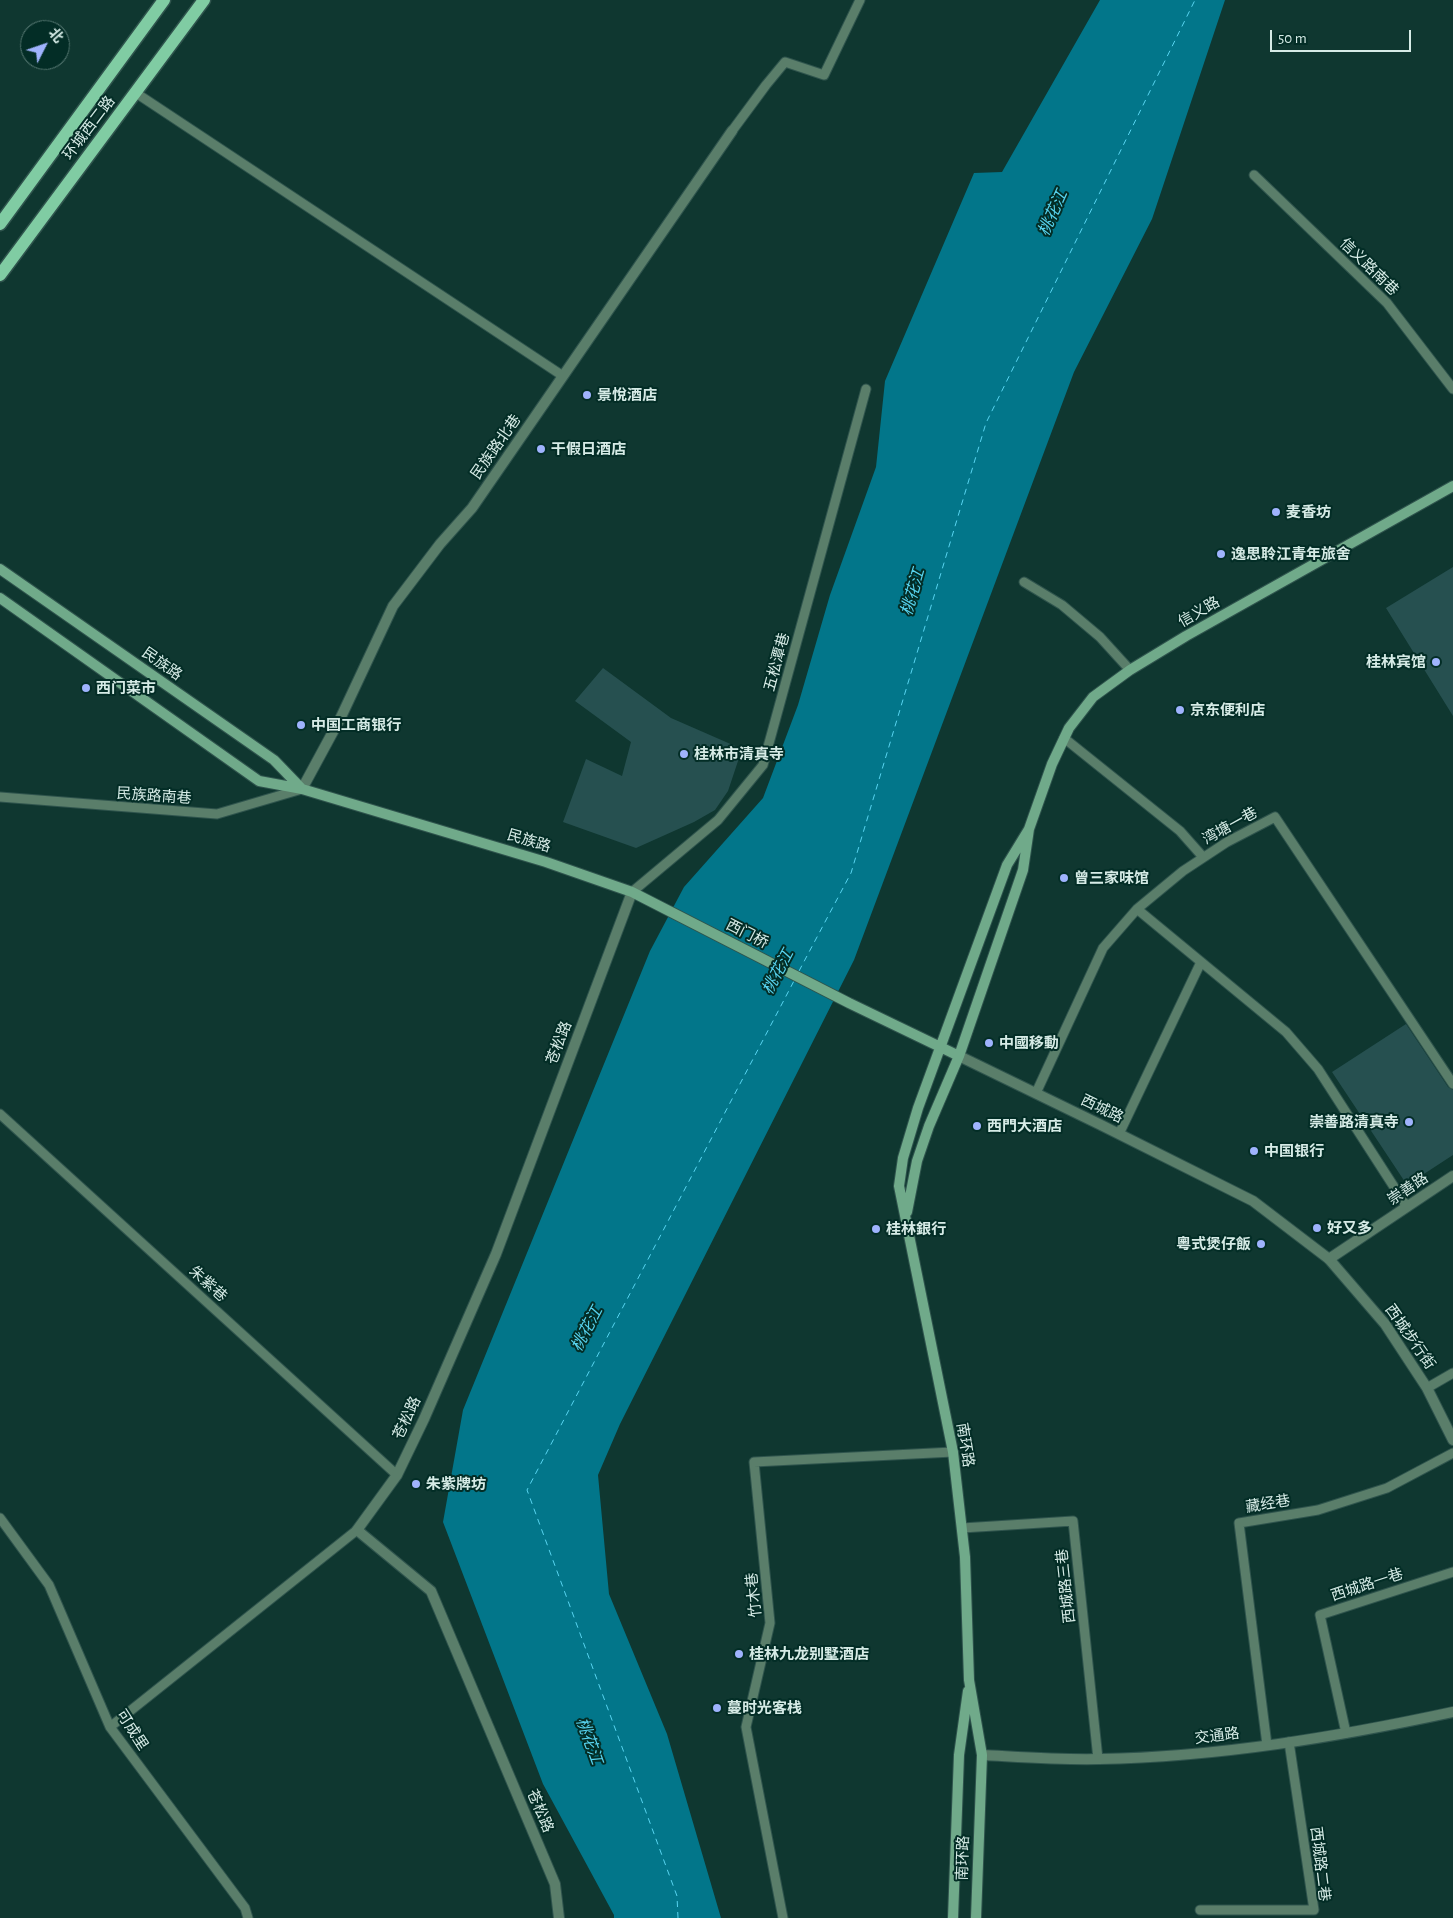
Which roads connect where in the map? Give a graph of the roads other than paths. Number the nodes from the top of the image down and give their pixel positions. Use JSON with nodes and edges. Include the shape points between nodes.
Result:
{"nodes":[{"id":1,"x":164,"y":0,"type":"edge"},
{"id":2,"x":204,"y":0,"type":"edge"},
{"id":3,"x":860,"y":0,"type":"edge"},
{"id":4,"x":136,"y":93,"type":"junction"},
{"id":5,"x":732,"y":130,"type":"joint"},
{"id":6,"x":1254,"y":175,"type":"dead end"},
{"id":7,"x":0,"y":224,"type":"edge"},
{"id":8,"x":0,"y":275,"type":"edge"},
{"id":9,"x":563,"y":376,"type":"junction"},
{"id":10,"x":866,"y":389,"type":"dead end"},
{"id":11,"x":1453,"y":389,"type":"edge"},
{"id":12,"x":1453,"y":486,"type":"edge"},
{"id":13,"x":0,"y":569,"type":"edge"},
{"id":14,"x":1024,"y":582,"type":"dead end"},
{"id":15,"x":0,"y":598,"type":"edge"},
{"id":16,"x":1130,"y":670,"type":"junction"},
{"id":17,"x":1064,"y":738,"type":"junction"},
{"id":18,"x":302,"y":789,"type":"junction"},
{"id":19,"x":0,"y":798,"type":"edge"},
{"id":20,"x":1029,"y":829,"type":"junction"},
{"id":21,"x":1203,"y":856,"type":"junction"},
{"id":22,"x":632,"y":892,"type":"junction"},
{"id":23,"x":1137,"y":909,"type":"junction"},
{"id":24,"x":1201,"y":962,"type":"junction"},
{"id":25,"x":849,"y":1003,"type":"joint"},
{"id":26,"x":940,"y":1048,"type":"junction"},
{"id":27,"x":959,"y":1056,"type":"junction"},
{"id":28,"x":1453,"y":1084,"type":"edge"},
{"id":29,"x":1036,"y":1094,"type":"junction"},
{"id":30,"x":0,"y":1114,"type":"edge"},
{"id":31,"x":1119,"y":1134,"type":"junction"},
{"id":32,"x":1453,"y":1176,"type":"edge"},
{"id":33,"x":1407,"y":1207,"type":"junction"},
{"id":34,"x":905,"y":1218,"type":"junction"},
{"id":35,"x":1330,"y":1260,"type":"junction"},
{"id":36,"x":1453,"y":1373,"type":"edge"},
{"id":37,"x":1427,"y":1388,"type":"junction"},
{"id":38,"x":1453,"y":1440,"type":"edge"},
{"id":39,"x":953,"y":1452,"type":"junction"},
{"id":40,"x":1453,"y":1453,"type":"edge"},
{"id":41,"x":397,"y":1475,"type":"junction"},
{"id":42,"x":0,"y":1518,"type":"edge"},
{"id":43,"x":962,"y":1528,"type":"junction"},
{"id":44,"x":357,"y":1530,"type":"junction"},
{"id":45,"x":1453,"y":1572,"type":"edge"},
{"id":46,"x":969,"y":1680,"type":"junction"},
{"id":47,"x":1453,"y":1712,"type":"edge"},
{"id":48,"x":110,"y":1727,"type":"junction"},
{"id":49,"x":1346,"y":1733,"type":"junction"},
{"id":50,"x":1289,"y":1742,"type":"junction"},
{"id":51,"x":1267,"y":1745,"type":"junction"},
{"id":52,"x":982,"y":1756,"type":"junction"},
{"id":53,"x":1098,"y":1759,"type":"junction"},
{"id":54,"x":1200,"y":1910,"type":"dead end"},
{"id":55,"x":248,"y":1918,"type":"edge"},
{"id":56,"x":559,"y":1918,"type":"edge"},
{"id":57,"x":783,"y":1918,"type":"edge"},
{"id":58,"x":953,"y":1918,"type":"edge"},
{"id":59,"x":976,"y":1918,"type":"edge"}],
"edges":[{"from":1,"to":7,"type":"main road","name":"环城西二路"},
{"from":2,"to":4,"type":"main road","name":"环城西二路"},
{"from":3,"to":5,"type":"lane","via":[[824,75],[785,62]]},
{"from":4,"to":8,"type":"main road","name":"环城西二路"},
{"from":4,"to":9,"type":"lane"},
{"from":5,"to":9,"type":"street","name":"民族路北巷"},
{"from":6,"to":11,"type":"lane","name":"信义路南巷","via":[[1388,303]]},
{"from":9,"to":18,"type":"street","name":"民族路北巷","via":[[472,508],[393,606],[341,717]]},
{"from":10,"to":22,"type":"lane","name":"五松潭巷","via":[[763,764],[718,820]]},
{"from":12,"to":16,"type":"main road","name":"信义路"},
{"from":13,"to":18,"type":"main road","name":"民族路","via":[[274,760]]},
{"from":14,"to":16,"type":"lane","via":[[1062,605],[1092,630]]},
{"from":15,"to":18,"type":"main road","name":"民族路","via":[[259,781]]},
{"from":16,"to":17,"type":"main road","name":"信义路","via":[[1093,697]]},
{"from":17,"to":20,"type":"main road","name":"信义路"},
{"from":17,"to":21,"type":"lane","via":[[1180,830]]},
{"from":18,"to":19,"type":"lane","name":"民族路南巷","via":[[217,814]]},
{"from":18,"to":22,"type":"main road","name":"民族路","via":[[546,862]]},
{"from":20,"to":26,"type":"main road","name":"南环路","via":[[1007,865]]},
{"from":20,"to":27,"type":"main road","name":"南环路","via":[[1023,870]]},
{"from":21,"to":23,"type":"lane","name":"湾塘一巷"},
{"from":21,"to":28,"type":"lane","name":"湾塘一巷","via":[[1275,817]]},
{"from":22,"to":25,"type":"main road","name":"西门桥"},
{"from":22,"to":41,"type":"street","name":"苍松路","via":[[496,1254]]},
{"from":23,"to":24,"type":"lane"},
{"from":23,"to":29,"type":"lane","name":"湾塘一巷","via":[[1103,948]]},
{"from":24,"to":31,"type":"lane"},
{"from":24,"to":33,"type":"lane","via":[[1286,1032],[1318,1069]]},
{"from":25,"to":26,"type":"main road","name":"西城路"},
{"from":26,"to":27,"type":"main road","name":"西城路"},
{"from":26,"to":34,"type":"main road","name":"南环路","via":[[903,1158],[899,1186]]},
{"from":27,"to":29,"type":"street","name":"西城路"},
{"from":27,"to":34,"type":"main road","name":"南环路","via":[[920,1153]]},
{"from":29,"to":31,"type":"street","name":"西城路"},
{"from":30,"to":41,"type":"lane","name":"朱紫巷"},
{"from":31,"to":35,"type":"street","name":"西城路","via":[[1253,1201]]},
{"from":32,"to":33,"type":"street","name":"崇善路"},
{"from":33,"to":35,"type":"street","name":"崇善路"},
{"from":34,"to":39,"type":"main road","name":"南环路"},
{"from":35,"to":37,"type":"street","name":"西城步行街","via":[[1385,1324]]},
{"from":36,"to":37,"type":"lane"},
{"from":37,"to":38,"type":"street","name":"西城步行街"},
{"from":39,"to":43,"type":"main road","name":"南环路"},
{"from":39,"to":57,"type":"lane","name":"竹木巷","via":[[754,1462],[770,1623],[746,1728]]},
{"from":40,"to":51,"type":"lane","name":"藏经巷","via":[[1387,1488],[1335,1505],[1239,1522]]},
{"from":41,"to":44,"type":"street","name":"苍松路"},
{"from":42,"to":48,"type":"lane","name":"可成里","via":[[49,1585]]},
{"from":43,"to":46,"type":"main road","name":"南环路"},
{"from":43,"to":53,"type":"lane","name":"西城路三巷","via":[[1073,1521]]},
{"from":44,"to":48,"type":"lane"},
{"from":44,"to":56,"type":"street","name":"苍松路","via":[[431,1592],[555,1884]]},
{"from":45,"to":49,"type":"lane","name":"西城路一巷","via":[[1320,1615]]},
{"from":46,"to":52,"type":"main road","name":"南环路"},
{"from":46,"to":58,"type":"main road","name":"南环路","via":[[959,1754]]},
{"from":47,"to":49,"type":"street","name":"交通路"},
{"from":48,"to":55,"type":"lane","name":"可成里","via":[[245,1908]]},
{"from":49,"to":50,"type":"street","name":"交通路"},
{"from":50,"to":51,"type":"street","name":"交通路"},
{"from":50,"to":54,"type":"lane","name":"西城路二巷","via":[[1314,1910]]},
{"from":51,"to":53,"type":"street","name":"交通路","via":[[1188,1755]]},
{"from":52,"to":53,"type":"street","name":"交通路"},
{"from":52,"to":59,"type":"main road","name":"南环路"}]}
